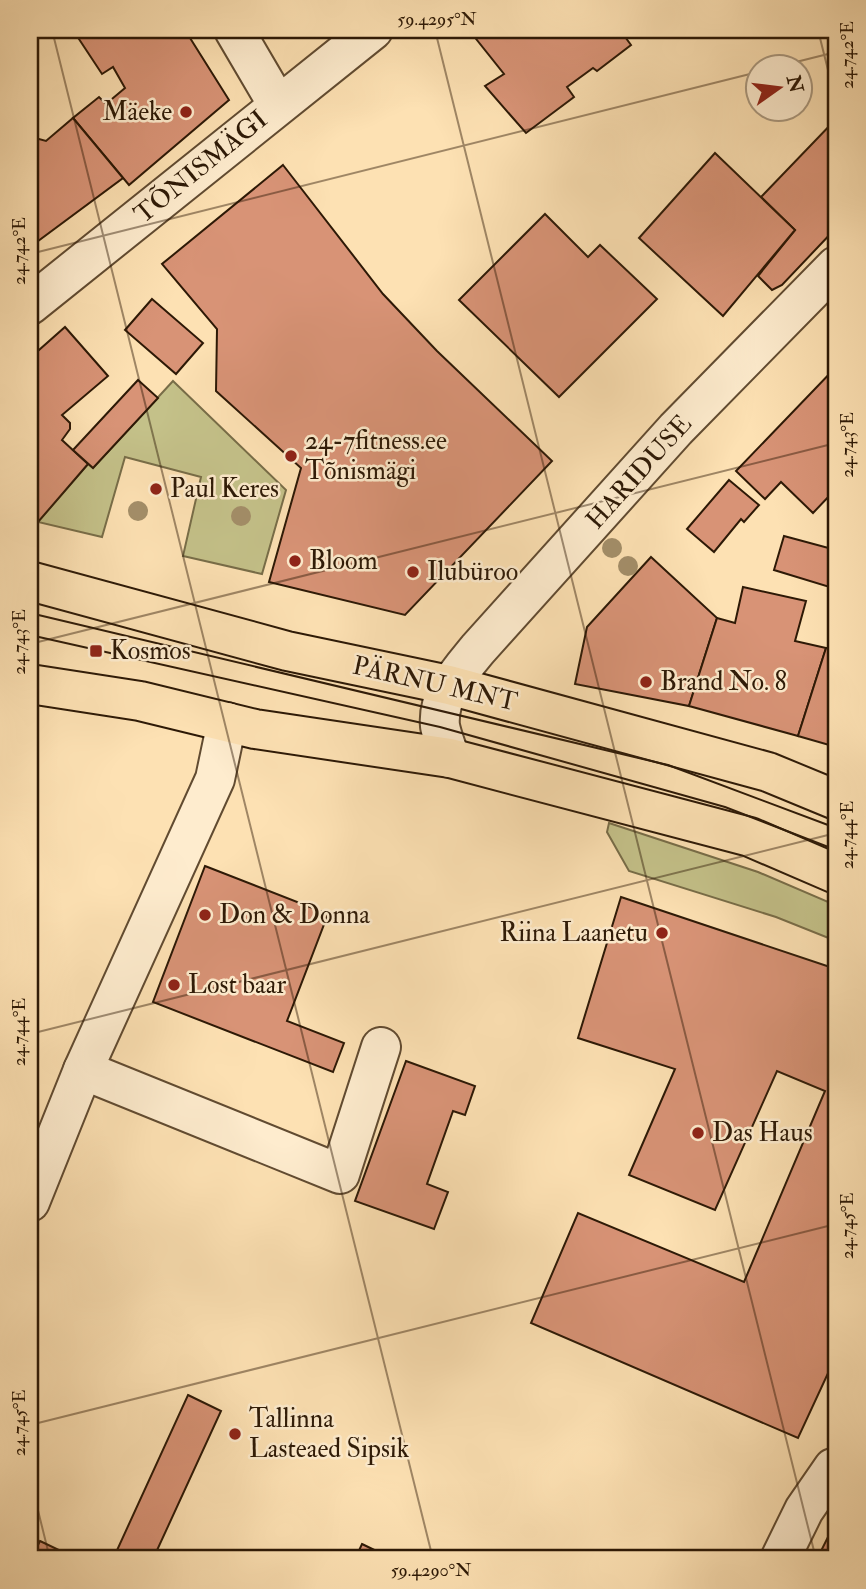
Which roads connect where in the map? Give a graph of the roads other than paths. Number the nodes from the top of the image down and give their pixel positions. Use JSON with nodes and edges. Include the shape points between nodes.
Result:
{"nodes":[{"id":1,"x":234,"y":30,"type":"edge"},
{"id":2,"x":373,"y":30,"type":"edge"},
{"id":3,"x":278,"y":105,"type":"junction"},
{"id":4,"x":836,"y":266,"type":"edge"},
{"id":5,"x":30,"y":305,"type":"edge"},
{"id":6,"x":30,"y":581,"type":"edge"},
{"id":7,"x":30,"y":684,"type":"edge"},
{"id":8,"x":449,"y":685,"type":"junction"},
{"id":9,"x":227,"y":722,"type":"junction"},
{"id":10,"x":450,"y":758,"type":"junction"},
{"id":11,"x":836,"y":800,"type":"edge"},
{"id":12,"x":836,"y":874,"type":"edge"},
{"id":13,"x":382,"y":1047,"type":"dead end"},
{"id":14,"x":83,"y":1070,"type":"junction"},
{"id":15,"x":30,"y":1202,"type":"edge"},
{"id":16,"x":836,"y":1467,"type":"edge"},
{"id":17,"x":780,"y":1559,"type":"edge"}],
"edges":[{"from":1,"to":3,"type":"street"},
{"from":2,"to":3,"type":"street","name":"TÕNISMÄGI"},
{"from":3,"to":5,"type":"street","name":"TÕNISMÄGI"},
{"from":4,"to":8,"type":"street","name":"HARIDUSE","via":[[676,429]]},
{"from":6,"to":8,"type":"main road","name":"PÄRNU MNT","via":[[287,651]]},
{"from":7,"to":9,"type":"main road","via":[[140,701]]},
{"from":8,"to":10,"type":"street","via":[[440,727]]},
{"from":8,"to":11,"type":"main road","name":"PÄRNU MNT","via":[[768,772]]},
{"from":9,"to":10,"type":"main road"},
{"from":9,"to":14,"type":"street","via":[[215,779]]},
{"from":10,"to":12,"type":"main road","via":[[750,837]]},
{"from":13,"to":14,"type":"street","via":[[340,1174]]},
{"from":14,"to":15,"type":"street"},
{"from":16,"to":17,"type":"street","via":[[804,1510]]}]}
